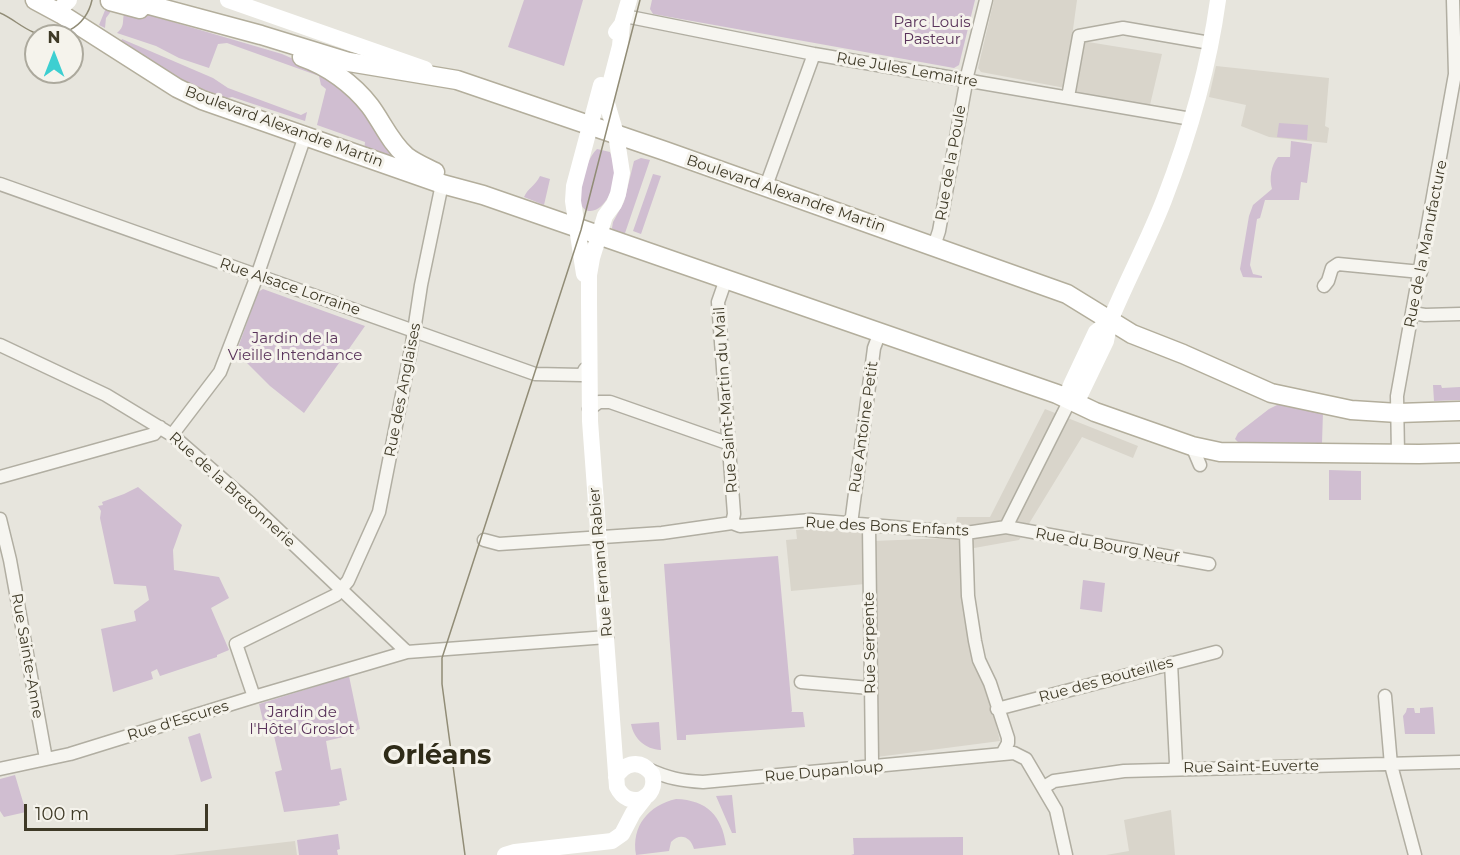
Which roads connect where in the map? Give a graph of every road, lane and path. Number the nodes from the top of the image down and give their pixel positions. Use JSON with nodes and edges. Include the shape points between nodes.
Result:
{"nodes":[{"id":1,"x":35,"y":0,"type":"edge"},
{"id":2,"x":131,"y":0,"type":"edge"},
{"id":3,"x":228,"y":0,"type":"edge"},
{"id":4,"x":243,"y":0,"type":"edge"},
{"id":5,"x":986,"y":0,"type":"edge"},
{"id":6,"x":1218,"y":0,"type":"edge"},
{"id":7,"x":1453,"y":0,"type":"edge"},
{"id":8,"x":110,"y":1,"type":"edge"},
{"id":9,"x":64,"y":6,"type":"edge"},
{"id":10,"x":625,"y":13,"type":"edge"},
{"id":11,"x":334,"y":37,"type":"junction"},
{"id":12,"x":1210,"y":43,"type":"junction"},
{"id":13,"x":814,"y":54,"type":"junction"},
{"id":14,"x":1458,"y":74,"type":"edge"},
{"id":15,"x":457,"y":80,"type":"junction"},
{"id":16,"x":966,"y":80,"type":"junction"},
{"id":17,"x":1068,"y":97,"type":"junction"},
{"id":18,"x":1191,"y":119,"type":"junction"},
{"id":19,"x":587,"y":120,"type":"junction"},
{"id":20,"x":616,"y":134,"type":"junction"},
{"id":21,"x":305,"y":136,"type":"junction"},
{"id":22,"x":0,"y":184,"type":"edge"},
{"id":23,"x":442,"y":184,"type":"junction"},
{"id":24,"x":766,"y":186,"type":"junction"},
{"id":25,"x":483,"y":195,"type":"junction"},
{"id":26,"x":605,"y":216,"type":"junction"},
{"id":27,"x":576,"y":228,"type":"junction"},
{"id":28,"x":599,"y":236,"type":"junction"},
{"id":29,"x":617,"y":242,"type":"junction"},
{"id":30,"x":934,"y":246,"type":"junction"},
{"id":31,"x":1421,"y":272,"type":"junction"},
{"id":32,"x":257,"y":276,"type":"junction"},
{"id":33,"x":726,"y":279,"type":"junction"},
{"id":34,"x":1324,"y":286,"type":"dead end"},
{"id":35,"x":1412,"y":313,"type":"junction"},
{"id":36,"x":1460,"y":314,"type":"edge"},
{"id":37,"x":1110,"y":321,"type":"junction"},
{"id":38,"x":414,"y":331,"type":"junction"},
{"id":39,"x":880,"y":332,"type":"junction"},
{"id":40,"x":0,"y":345,"type":"edge"},
{"id":41,"x":584,"y":378,"type":"junction"},
{"id":42,"x":1070,"y":400,"type":"junction"},
{"id":43,"x":594,"y":405,"type":"junction"},
{"id":44,"x":1392,"y":409,"type":"junction"},
{"id":45,"x":1460,"y":411,"type":"edge"},
{"id":46,"x":157,"y":430,"type":"junction"},
{"id":47,"x":172,"y":435,"type":"junction"},
{"id":48,"x":727,"y":443,"type":"junction"},
{"id":49,"x":1192,"y":446,"type":"junction"},
{"id":50,"x":1460,"y":453,"type":"edge"},
{"id":51,"x":1398,"y":454,"type":"junction"},
{"id":52,"x":1200,"y":465,"type":"dead end"},
{"id":53,"x":0,"y":477,"type":"edge"},
{"id":54,"x":0,"y":519,"type":"edge"},
{"id":55,"x":851,"y":524,"type":"junction"},
{"id":56,"x":736,"y":525,"type":"junction"},
{"id":57,"x":869,"y":526,"type":"junction"},
{"id":58,"x":1006,"y":527,"type":"junction"},
{"id":59,"x":966,"y":533,"type":"junction"},
{"id":60,"x":599,"y":537,"type":"junction"},
{"id":61,"x":484,"y":540,"type":"dead end"},
{"id":62,"x":1209,"y":564,"type":"dead end"},
{"id":63,"x":341,"y":589,"type":"junction"},
{"id":64,"x":607,"y":637,"type":"junction"},
{"id":65,"x":407,"y":652,"type":"junction"},
{"id":66,"x":1215,"y":652,"type":"dead end"},
{"id":67,"x":1171,"y":663,"type":"junction"},
{"id":68,"x":801,"y":682,"type":"dead end"},
{"id":69,"x":870,"y":688,"type":"junction"},
{"id":70,"x":1385,"y":696,"type":"dead end"},
{"id":71,"x":254,"y":697,"type":"junction"},
{"id":72,"x":997,"y":709,"type":"junction"},
{"id":73,"x":612,"y":716,"type":"junction"},
{"id":74,"x":1002,"y":754,"type":"junction"},
{"id":75,"x":46,"y":759,"type":"junction"},
{"id":76,"x":872,"y":761,"type":"dead end"},
{"id":77,"x":1460,"y":762,"type":"edge"},
{"id":78,"x":1391,"y":765,"type":"junction"},
{"id":79,"x":644,"y":767,"type":"junction"},
{"id":80,"x":1174,"y":769,"type":"junction"},
{"id":81,"x":0,"y":770,"type":"edge"},
{"id":82,"x":618,"y":784,"type":"junction"},
{"id":83,"x":1044,"y":787,"type":"junction"},
{"id":84,"x":644,"y":799,"type":"junction"},
{"id":85,"x":615,"y":838,"type":"junction"},
{"id":86,"x":510,"y":853,"type":"edge"},
{"id":87,"x":1066,"y":855,"type":"edge"},
{"id":88,"x":1415,"y":855,"type":"edge"}],
"edges":[{"from":1,"to":9,"type":"main road","name":"Boulevard Alexandre Martin"},
{"from":2,"to":15,"type":"main road","name":"Boulevard Alexandre Martin","via":[[349,62]]},
{"from":3,"to":11,"type":"street","name":"Boulevard Alexandre Martin"},
{"from":4,"to":11,"type":"street","via":[[315,25]]},
{"from":5,"to":16,"type":"street","name":"Rue de la Poule"},
{"from":6,"to":12,"type":"street"},
{"from":7,"to":14,"type":"street","name":"Rue de la Manufacture"},
{"from":8,"to":25,"type":"main road","name":"Boulevard Alexandre Martin","via":[[266,44],[312,61],[352,87],[405,155]]},
{"from":9,"to":21,"type":"main road","name":"Boulevard Alexandre Martin","via":[[177,88]]},
{"from":10,"to":13,"type":"street","name":"Rue Jules Lemaitre"},
{"from":10,"to":19,"type":"street","via":[[614,35]]},
{"from":10,"to":20,"type":"street","via":[[606,100]]},
{"from":11,"to":15,"type":"street","name":"Boulevard Alexandre Martin"},
{"from":12,"to":17,"type":"street","via":[[1123,28],[1079,36]]},
{"from":12,"to":18,"type":"street"},
{"from":13,"to":16,"type":"street","name":"Rue Jules Lemaitre"},
{"from":13,"to":24,"type":"street"},
{"from":14,"to":31,"type":"street","name":"Rue de la Manufacture"},
{"from":15,"to":19,"type":"main road","name":"Boulevard Alexandre Martin"},
{"from":16,"to":17,"type":"street","name":"Rue Jules Lemaitre"},
{"from":16,"to":30,"type":"street","name":"Rue de la Poule"},
{"from":17,"to":18,"type":"street","name":"Rue Jules Lemaitre"},
{"from":18,"to":37,"type":"street","via":[[1164,200]]},
{"from":19,"to":20,"type":"main road","name":"Boulevard Alexandre Martin"},
{"from":19,"to":27,"type":"street","via":[[574,186]]},
{"from":20,"to":24,"type":"main road","name":"Boulevard Alexandre Martin"},
{"from":20,"to":26,"type":"street","via":[[622,173],[614,204]]},
{"from":21,"to":23,"type":"main road","name":"Boulevard Alexandre Martin"},
{"from":21,"to":32,"type":"street"},
{"from":22,"to":32,"type":"street","name":"Rue Alsace Lorraine"},
{"from":23,"to":25,"type":"main road","name":"Boulevard Alexandre Martin"},
{"from":23,"to":38,"type":"street","name":"Rue des Anglaises"},
{"from":24,"to":30,"type":"main road","name":"Boulevard Alexandre Martin"},
{"from":25,"to":27,"type":"main road","name":"Boulevard Alexandre Martin"},
{"from":26,"to":27,"type":"street"},
{"from":26,"to":28,"type":"street"},
{"from":27,"to":28,"type":"main road","name":"Boulevard Alexandre Martin"},
{"from":27,"to":41,"type":"street","via":[[584,269]]},
{"from":28,"to":29,"type":"main road","name":"Boulevard Alexandre Martin"},
{"from":28,"to":43,"type":"street","via":[[589,275]]},
{"from":29,"to":33,"type":"main road","name":"Boulevard Alexandre Martin"},
{"from":29,"to":43,"type":"street","via":[[606,246],[599,255],[593,273]]},
{"from":30,"to":37,"type":"main road","name":"Boulevard Alexandre Martin","via":[[1067,294]]},
{"from":31,"to":34,"type":"street","via":[[1338,264]]},
{"from":31,"to":35,"type":"street","name":"Rue de la Manufacture"},
{"from":32,"to":38,"type":"street","name":"Rue Alsace Lorraine"},
{"from":32,"to":47,"type":"street","via":[[220,372]]},
{"from":33,"to":39,"type":"main road","name":"Boulevard Alexandre Martin"},
{"from":33,"to":48,"type":"street","name":"Rue Saint-Martin du Mail","via":[[718,302]]},
{"from":35,"to":36,"type":"street"},
{"from":35,"to":44,"type":"street","name":"Rue de la Manufacture"},
{"from":37,"to":42,"type":"street","via":[[1106,341],[1079,397]]},
{"from":37,"to":44,"type":"main road","name":"Boulevard Alexandre Martin","via":[[1271,393],[1351,410]]},
{"from":38,"to":41,"type":"street","name":"Rue Alsace Lorraine","via":[[535,374]]},
{"from":38,"to":63,"type":"street","name":"Rue des Anglaises","via":[[379,512]]},
{"from":39,"to":42,"type":"main road","name":"Boulevard Alexandre Martin"},
{"from":39,"to":55,"type":"street","name":"Rue Antoine Petit","via":[[874,348]]},
{"from":40,"to":46,"type":"street","name":"Rue de la Bretonnerie","via":[[106,395]]},
{"from":41,"to":43,"type":"street"},
{"from":42,"to":49,"type":"main road","name":"Boulevard Alexandre Martin"},
{"from":42,"to":58,"type":"street"},
{"from":43,"to":48,"type":"street","via":[[610,402]]},
{"from":43,"to":60,"type":"street","name":"Rue Fernand Rabier"},
{"from":44,"to":45,"type":"main road","name":"Boulevard Alexandre Martin"},
{"from":44,"to":51,"type":"street","name":"Rue de la Manufacture"},
{"from":46,"to":47,"type":"street","name":"Rue de la Bretonnerie"},
{"from":46,"to":53,"type":"street"},
{"from":47,"to":63,"type":"street","name":"Rue de la Bretonnerie"},
{"from":48,"to":56,"type":"street","name":"Rue Saint-Martin du Mail"},
{"from":49,"to":51,"type":"main road","name":"Boulevard Alexandre Martin","via":[[1220,452]]},
{"from":49,"to":52,"type":"street"},
{"from":50,"to":51,"type":"main road","name":"Boulevard Alexandre Martin"},
{"from":54,"to":75,"type":"street","name":"Rue Sainte-Anne"},
{"from":55,"to":56,"type":"street","name":"Rue des Bons Enfants","via":[[811,520]]},
{"from":55,"to":57,"type":"street","name":"Rue des Bons Enfants"},
{"from":56,"to":60,"type":"street","name":"Rue des Bons Enfants"},
{"from":57,"to":59,"type":"street","name":"Rue des Bons Enfants"},
{"from":57,"to":69,"type":"street","name":"Rue Serpente"},
{"from":58,"to":59,"type":"street","name":"Rue des Bons Enfants"},
{"from":58,"to":62,"type":"street","name":"Rue du Bourg Neuf"},
{"from":59,"to":72,"type":"street","via":[[972,626],[979,660]]},
{"from":60,"to":61,"type":"street","name":"Rue des Bons Enfants","via":[[499,544]]},
{"from":60,"to":64,"type":"street","name":"Rue Fernand Rabier"},
{"from":63,"to":65,"type":"street","name":"Rue de la Bretonnerie"},
{"from":63,"to":71,"type":"street","via":[[336,595],[238,642],[236,648]]},
{"from":64,"to":65,"type":"street","name":"Rue d'Escures"},
{"from":64,"to":73,"type":"street","name":"Rue Fernand Rabier"},
{"from":65,"to":71,"type":"street","name":"Rue d'Escures"},
{"from":66,"to":67,"type":"street","name":"Rue des Bouteilles"},
{"from":67,"to":72,"type":"street","name":"Rue des Bouteilles"},
{"from":67,"to":80,"type":"street"},
{"from":68,"to":69,"type":"street"},
{"from":69,"to":76,"type":"street","name":"Rue Serpente"},
{"from":70,"to":78,"type":"street"},
{"from":71,"to":75,"type":"street","name":"Rue d'Escures"},
{"from":72,"to":74,"type":"street","via":[[1008,738]]},
{"from":73,"to":79,"type":"street","name":"Rue Fernand Rabier","via":[[621,741]]},
{"from":73,"to":82,"type":"street","name":"Rue Fernand Rabier"},
{"from":74,"to":79,"type":"street","name":"Rue Dupanloup","via":[[703,782],[664,777]]},
{"from":74,"to":83,"type":"street","via":[[1026,759]]},
{"from":75,"to":81,"type":"street","name":"Rue d'Escures"},
{"from":77,"to":78,"type":"street","name":"Rue Saint-Euverte"},
{"from":78,"to":80,"type":"street","name":"Rue Saint-Euverte"},
{"from":78,"to":88,"type":"street"},
{"from":79,"to":82,"type":"street","via":[[624,767]]},
{"from":79,"to":84,"type":"street","via":[[654,786]]},
{"from":80,"to":83,"type":"street","name":"Rue Saint-Euverte","via":[[1124,771],[1054,781]]},
{"from":82,"to":84,"type":"street","via":[[623,796],[633,801]]},
{"from":82,"to":85,"type":"street","name":"Rue Fernand Rabier","via":[[619,824]]},
{"from":83,"to":87,"type":"street","via":[[1056,810]]},
{"from":84,"to":85,"type":"street","via":[[622,834]]},
{"from":85,"to":86,"type":"street"}]}
